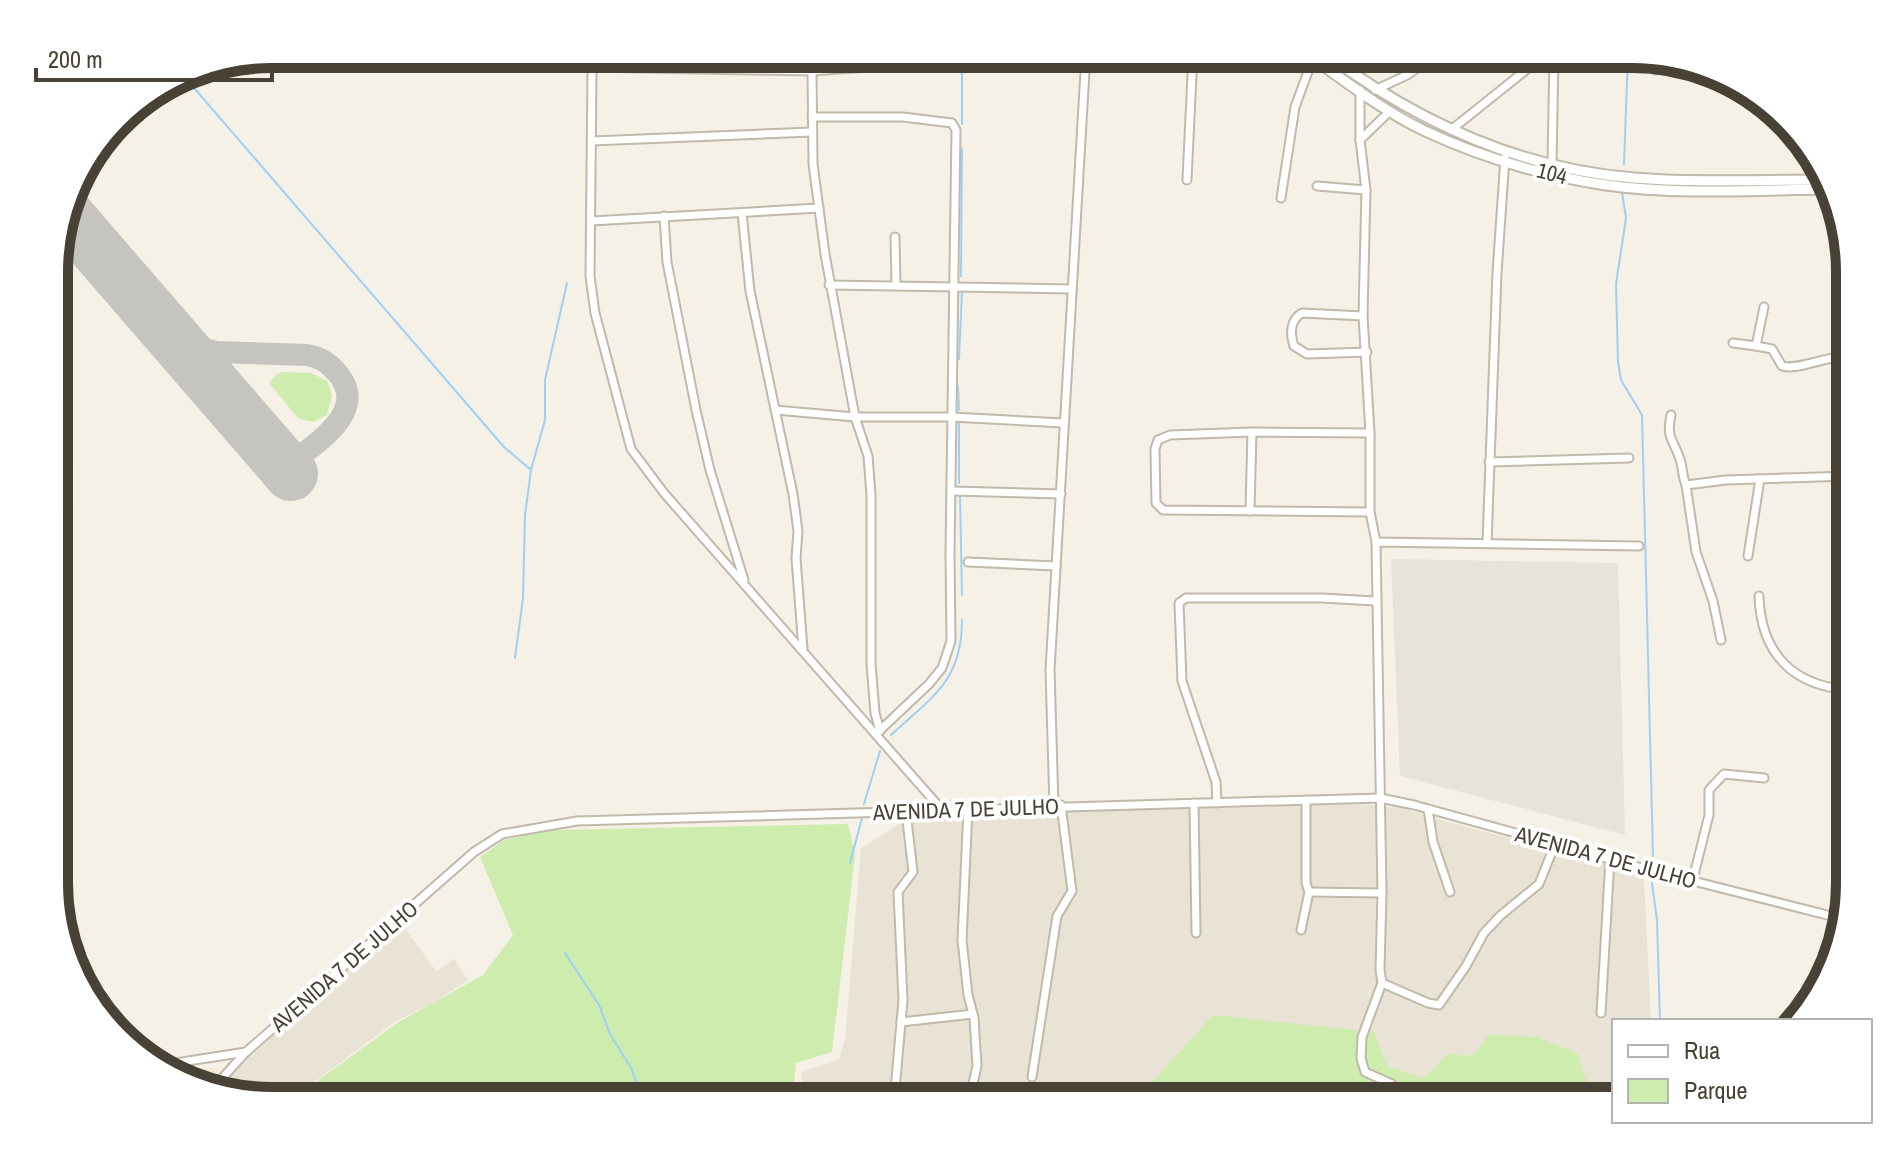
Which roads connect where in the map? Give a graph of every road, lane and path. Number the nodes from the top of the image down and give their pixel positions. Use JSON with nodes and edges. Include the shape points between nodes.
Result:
{"nodes":[{"id":1,"x":592,"y":68,"type":"edge"},
{"id":2,"x":647,"y":68,"type":"edge"},
{"id":3,"x":842,"y":68,"type":"edge"},
{"id":4,"x":1085,"y":68,"type":"edge"},
{"id":5,"x":1192,"y":68,"type":"edge"},
{"id":6,"x":1306,"y":68,"type":"edge"},
{"id":7,"x":1330,"y":68,"type":"edge"},
{"id":8,"x":1344,"y":68,"type":"edge"},
{"id":9,"x":1417,"y":68,"type":"edge"},
{"id":10,"x":1528,"y":68,"type":"edge"},
{"id":11,"x":1554,"y":68,"type":"edge"},
{"id":12,"x":812,"y":71,"type":"junction"},
{"id":13,"x":1362,"y":87,"type":"junction"},
{"id":14,"x":1375,"y":90,"type":"junction"},
{"id":15,"x":1390,"y":111,"type":"junction"},
{"id":16,"x":812,"y":117,"type":"junction"},
{"id":17,"x":1451,"y":130,"type":"junction"},
{"id":18,"x":812,"y":132,"type":"junction"},
{"id":19,"x":1360,"y":140,"type":"junction"},
{"id":20,"x":592,"y":141,"type":"junction"},
{"id":21,"x":1506,"y":156,"type":"junction"},
{"id":22,"x":1552,"y":164,"type":"junction"},
{"id":23,"x":1187,"y":180,"type":"dead end"},
{"id":24,"x":1814,"y":180,"type":"edge"},
{"id":25,"x":1626,"y":182,"type":"junction"},
{"id":26,"x":1686,"y":184,"type":"junction"},
{"id":27,"x":1317,"y":186,"type":"dead end"},
{"id":28,"x":1818,"y":189,"type":"edge"},
{"id":29,"x":1366,"y":190,"type":"junction"},
{"id":30,"x":1281,"y":198,"type":"dead end"},
{"id":31,"x":819,"y":208,"type":"junction"},
{"id":32,"x":742,"y":213,"type":"junction"},
{"id":33,"x":664,"y":216,"type":"junction"},
{"id":34,"x":591,"y":221,"type":"junction"},
{"id":35,"x":895,"y":237,"type":"dead end"},
{"id":36,"x":829,"y":285,"type":"junction"},
{"id":37,"x":896,"y":285,"type":"junction"},
{"id":38,"x":956,"y":285,"type":"junction"},
{"id":39,"x":1072,"y":289,"type":"junction"},
{"id":40,"x":1764,"y":307,"type":"dead end"},
{"id":41,"x":1363,"y":316,"type":"junction"},
{"id":42,"x":1733,"y":343,"type":"dead end"},
{"id":43,"x":1756,"y":346,"type":"junction"},
{"id":44,"x":1367,"y":352,"type":"junction"},
{"id":45,"x":1836,"y":355,"type":"edge"},
{"id":46,"x":775,"y":410,"type":"junction"},
{"id":47,"x":1671,"y":415,"type":"dead end"},
{"id":48,"x":855,"y":417,"type":"junction"},
{"id":49,"x":952,"y":417,"type":"junction"},
{"id":50,"x":1063,"y":423,"type":"junction"},
{"id":51,"x":1252,"y":432,"type":"junction"},
{"id":52,"x":1370,"y":433,"type":"junction"},
{"id":53,"x":1629,"y":458,"type":"dead end"},
{"id":54,"x":1489,"y":462,"type":"junction"},
{"id":55,"x":1836,"y":476,"type":"edge"},
{"id":56,"x":1760,"y":479,"type":"junction"},
{"id":57,"x":1686,"y":485,"type":"junction"},
{"id":58,"x":952,"y":491,"type":"junction"},
{"id":59,"x":1061,"y":494,"type":"junction"},
{"id":60,"x":1250,"y":511,"type":"junction"},
{"id":61,"x":1370,"y":512,"type":"junction"},
{"id":62,"x":1376,"y":542,"type":"junction"},
{"id":63,"x":1487,"y":543,"type":"junction"},
{"id":64,"x":1639,"y":546,"type":"dead end"},
{"id":65,"x":1748,"y":556,"type":"dead end"},
{"id":66,"x":968,"y":562,"type":"dead end"},
{"id":67,"x":1056,"y":566,"type":"junction"},
{"id":68,"x":745,"y":584,"type":"junction"},
{"id":69,"x":1759,"y":596,"type":"dead end"},
{"id":70,"x":1375,"y":601,"type":"junction"},
{"id":71,"x":1721,"y":640,"type":"dead end"},
{"id":72,"x":803,"y":650,"type":"junction"},
{"id":73,"x":1836,"y":689,"type":"edge"},
{"id":74,"x":878,"y":732,"type":"junction"},
{"id":75,"x":1764,"y":778,"type":"dead end"},
{"id":76,"x":1380,"y":798,"type":"junction"},
{"id":77,"x":1306,"y":800,"type":"junction"},
{"id":78,"x":1194,"y":803,"type":"junction"},
{"id":79,"x":1217,"y":803,"type":"junction"},
{"id":80,"x":1058,"y":806,"type":"junction"},
{"id":81,"x":968,"y":809,"type":"junction"},
{"id":82,"x":1428,"y":809,"type":"junction"},
{"id":83,"x":942,"y":810,"type":"junction"},
{"id":84,"x":906,"y":812,"type":"junction"},
{"id":85,"x":1555,"y":844,"type":"junction"},
{"id":86,"x":1610,"y":859,"type":"junction"},
{"id":87,"x":1693,"y":879,"type":"junction"},
{"id":88,"x":1309,"y":892,"type":"junction"},
{"id":89,"x":1450,"y":892,"type":"dead end"},
{"id":90,"x":1382,"y":893,"type":"junction"},
{"id":91,"x":1833,"y":917,"type":"edge"},
{"id":92,"x":1301,"y":930,"type":"dead end"},
{"id":93,"x":1196,"y":933,"type":"dead end"},
{"id":94,"x":1382,"y":983,"type":"junction"},
{"id":95,"x":1601,"y":1013,"type":"dead end"},
{"id":96,"x":973,"y":1014,"type":"junction"},
{"id":97,"x":901,"y":1022,"type":"junction"},
{"id":98,"x":246,"y":1052,"type":"junction"},
{"id":99,"x":176,"y":1063,"type":"edge"},
{"id":100,"x":1032,"y":1077,"type":"dead end"},
{"id":101,"x":220,"y":1080,"type":"edge"},
{"id":102,"x":895,"y":1087,"type":"edge"},
{"id":103,"x":972,"y":1087,"type":"edge"},
{"id":104,"x":1392,"y":1087,"type":"edge"}],
"edges":[{"from":1,"to":20,"type":"street"},
{"from":2,"to":12,"type":"street"},
{"from":3,"to":12,"type":"street"},
{"from":4,"to":39,"type":"street"},
{"from":5,"to":23,"type":"street"},
{"from":6,"to":30,"type":"street"},
{"from":7,"to":13,"type":"street","name":"104"},
{"from":8,"to":13,"type":"street"},
{"from":9,"to":14,"type":"street"},
{"from":10,"to":17,"type":"street"},
{"from":11,"to":22,"type":"street"},
{"from":12,"to":16,"type":"street"},
{"from":13,"to":14,"type":"street"},
{"from":13,"to":15,"type":"street","name":"104"},
{"from":13,"to":19,"type":"street"},
{"from":14,"to":17,"type":"street"},
{"from":15,"to":19,"type":"street"},
{"from":15,"to":21,"type":"street","name":"104","via":[[1451,142]]},
{"from":16,"to":18,"type":"street"},
{"from":16,"to":38,"type":"street","via":[[903,117],[955,126]]},
{"from":17,"to":21,"type":"street"},
{"from":18,"to":20,"type":"street"},
{"from":18,"to":31,"type":"street"},
{"from":19,"to":29,"type":"street"},
{"from":20,"to":34,"type":"street"},
{"from":21,"to":22,"type":"street"},
{"from":21,"to":25,"type":"street","name":"104","via":[[1563,176]]},
{"from":21,"to":54,"type":"street"},
{"from":22,"to":25,"type":"street"},
{"from":24,"to":26,"type":"street"},
{"from":25,"to":26,"type":"street","name":"104"},
{"from":26,"to":28,"type":"street","name":"104"},
{"from":27,"to":29,"type":"street"},
{"from":29,"to":41,"type":"street"},
{"from":31,"to":32,"type":"street"},
{"from":31,"to":36,"type":"street"},
{"from":32,"to":33,"type":"street"},
{"from":32,"to":46,"type":"street","via":[[750,291]]},
{"from":33,"to":34,"type":"street"},
{"from":33,"to":68,"type":"street","via":[[667,262],[696,410]]},
{"from":34,"to":68,"type":"street","via":[[595,313],[631,449]]},
{"from":35,"to":37,"type":"street"},
{"from":36,"to":37,"type":"street"},
{"from":36,"to":48,"type":"street"},
{"from":37,"to":38,"type":"street"},
{"from":38,"to":39,"type":"street"},
{"from":38,"to":49,"type":"street"},
{"from":39,"to":50,"type":"street"},
{"from":40,"to":43,"type":"street"},
{"from":41,"to":44,"type":"street"},
{"from":41,"to":44,"type":"street","via":[[1302,313],[1293,322],[1292,338],[1294,346],[1307,354]]},
{"from":42,"to":43,"type":"street"},
{"from":43,"to":45,"type":"street","via":[[1772,349],[1786,368]]},
{"from":44,"to":52,"type":"street"},
{"from":46,"to":48,"type":"street"},
{"from":46,"to":72,"type":"street","via":[[798,531]]},
{"from":47,"to":57,"type":"street","via":[[1670,443]]},
{"from":48,"to":49,"type":"street"},
{"from":48,"to":74,"type":"street","via":[[868,456],[871,664]]},
{"from":49,"to":50,"type":"street"},
{"from":49,"to":58,"type":"street"},
{"from":50,"to":59,"type":"street"},
{"from":51,"to":52,"type":"street"},
{"from":51,"to":60,"type":"street"},
{"from":51,"to":60,"type":"street","via":[[1164,436],[1155,449],[1155,495],[1163,510]]},
{"from":52,"to":61,"type":"street"},
{"from":53,"to":54,"type":"street"},
{"from":54,"to":63,"type":"street"},
{"from":55,"to":56,"type":"street"},
{"from":56,"to":57,"type":"street"},
{"from":56,"to":65,"type":"street"},
{"from":57,"to":71,"type":"street","via":[[1696,552]]},
{"from":58,"to":59,"type":"street"},
{"from":58,"to":74,"type":"street","via":[[947,657],[929,684]]},
{"from":59,"to":67,"type":"street"},
{"from":60,"to":61,"type":"street"},
{"from":61,"to":62,"type":"street"},
{"from":62,"to":63,"type":"street"},
{"from":62,"to":70,"type":"street"},
{"from":63,"to":64,"type":"street"},
{"from":66,"to":67,"type":"street"},
{"from":67,"to":80,"type":"street","via":[[1050,670]]},
{"from":68,"to":72,"type":"street"},
{"from":69,"to":73,"type":"street","via":[[1766,634],[1781,662],[1808,682]]},
{"from":70,"to":76,"type":"street"},
{"from":70,"to":79,"type":"street","via":[[1186,598],[1179,603],[1182,681],[1216,782]]},
{"from":72,"to":74,"type":"street"},
{"from":74,"to":83,"type":"street"},
{"from":75,"to":87,"type":"street","via":[[1724,774],[1709,790],[1709,815]]},
{"from":76,"to":77,"type":"street","name":"AVENIDA 7 DE JULHO"},
{"from":76,"to":82,"type":"street","name":"AVENIDA 7 DE JULHO"},
{"from":76,"to":90,"type":"street"},
{"from":77,"to":79,"type":"street","name":"AVENIDA 7 DE JULHO"},
{"from":77,"to":88,"type":"street"},
{"from":78,"to":79,"type":"street","name":"AVENIDA 7 DE JULHO"},
{"from":78,"to":80,"type":"street","name":"AVENIDA 7 DE JULHO"},
{"from":78,"to":93,"type":"street"},
{"from":80,"to":81,"type":"street","name":"AVENIDA 7 DE JULHO"},
{"from":80,"to":100,"type":"street","via":[[1072,891],[1057,916]]},
{"from":81,"to":83,"type":"street","name":"AVENIDA 7 DE JULHO"},
{"from":81,"to":96,"type":"street","via":[[962,917]]},
{"from":82,"to":85,"type":"street","name":"AVENIDA 7 DE JULHO"},
{"from":82,"to":89,"type":"street"},
{"from":83,"to":84,"type":"street","name":"AVENIDA 7 DE JULHO"},
{"from":84,"to":97,"type":"street","via":[[913,864],[912,875],[898,892]]},
{"from":84,"to":98,"type":"street","name":"AVENIDA 7 DE JULHO","via":[[577,821],[502,834],[474,852]]},
{"from":85,"to":86,"type":"street","name":"AVENIDA 7 DE JULHO"},
{"from":85,"to":94,"type":"street","via":[[1539,884],[1484,933],[1442,1003],[1435,1006]]},
{"from":86,"to":87,"type":"street","name":"AVENIDA 7 DE JULHO"},
{"from":86,"to":95,"type":"street"},
{"from":87,"to":91,"type":"street","name":"AVENIDA 7 DE JULHO"},
{"from":88,"to":90,"type":"street"},
{"from":88,"to":92,"type":"street"},
{"from":90,"to":94,"type":"street"},
{"from":94,"to":104,"type":"street","via":[[1362,1037],[1361,1058],[1365,1072]]},
{"from":96,"to":97,"type":"street"},
{"from":96,"to":103,"type":"street","via":[[977,1066]]},
{"from":97,"to":102,"type":"street"},
{"from":98,"to":99,"type":"street"},
{"from":98,"to":101,"type":"street","name":"AVENIDA 7 DE JULHO"}]}
